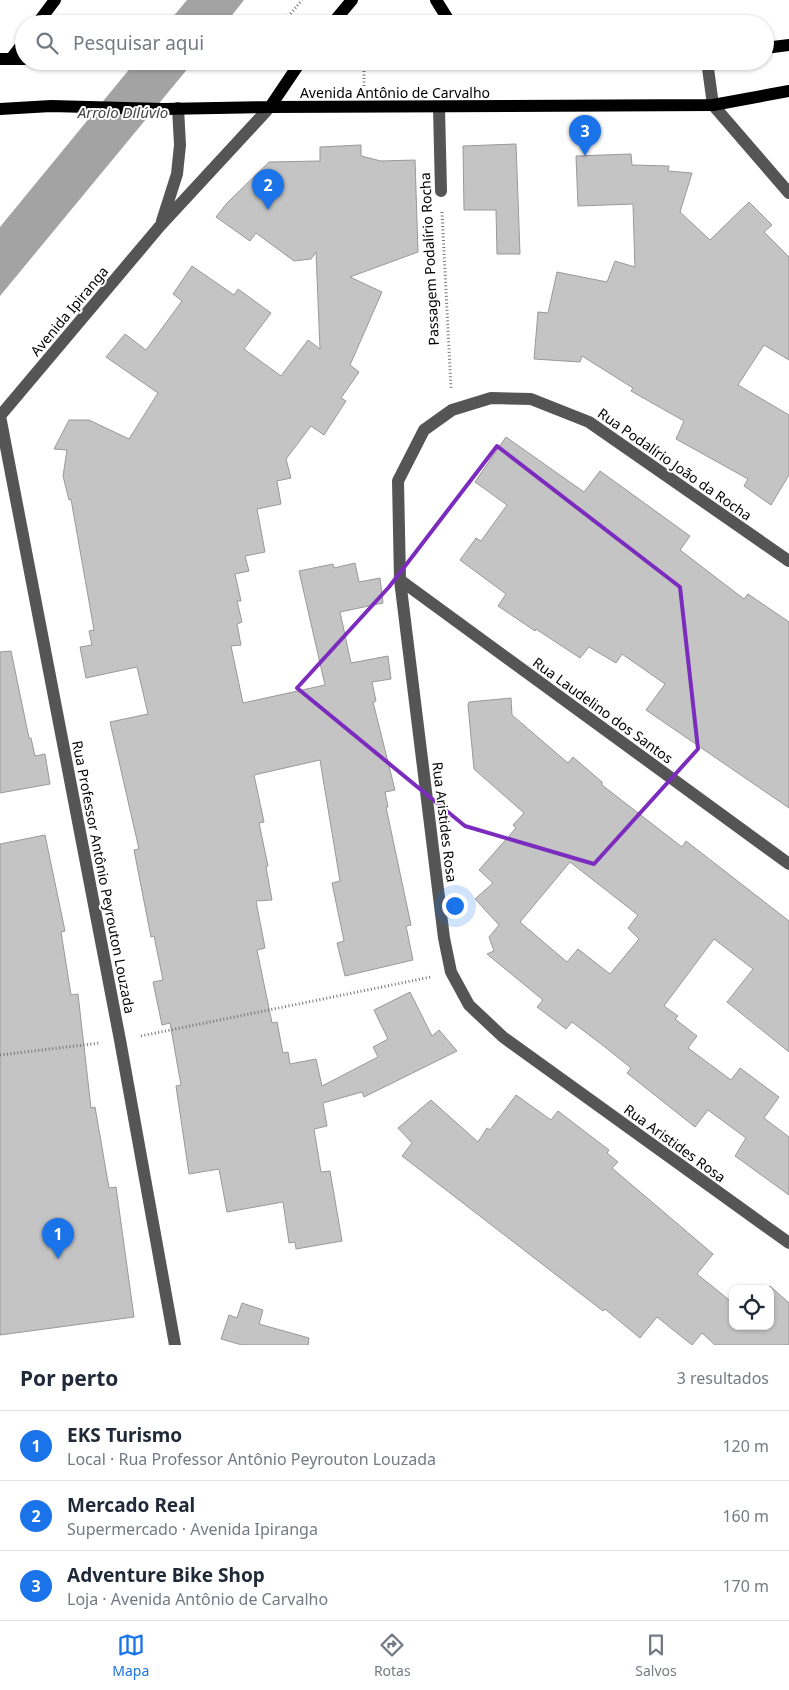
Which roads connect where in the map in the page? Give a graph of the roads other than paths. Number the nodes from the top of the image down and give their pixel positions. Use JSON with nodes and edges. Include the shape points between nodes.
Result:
{"nodes":[{"id":1,"x":55,"y":0,"type":"edge"},
{"id":2,"x":352,"y":0,"type":"edge"},
{"id":3,"x":436,"y":0,"type":"edge"},
{"id":4,"x":44,"y":15,"type":"edge"},
{"id":5,"x":340,"y":15,"type":"edge"},
{"id":6,"x":445,"y":15,"type":"edge"},
{"id":7,"x":789,"y":45,"type":"edge"},
{"id":8,"x":774,"y":47,"type":"edge"},
{"id":9,"x":294,"y":70,"type":"edge"},
{"id":10,"x":708,"y":70,"type":"edge"},
{"id":11,"x":789,"y":91,"type":"edge"},
{"id":12,"x":270,"y":106,"type":"junction"},
{"id":13,"x":714,"y":106,"type":"junction"},
{"id":14,"x":178,"y":108,"type":"junction"},
{"id":15,"x":439,"y":108,"type":"junction"},
{"id":16,"x":0,"y":109,"type":"edge"},
{"id":17,"x":440,"y":191,"type":"road end"},
{"id":18,"x":789,"y":193,"type":"edge"},
{"id":19,"x":160,"y":226,"type":"junction"},
{"id":20,"x":452,"y":410,"type":"joint"},
{"id":21,"x":0,"y":416,"type":"edge"},
{"id":22,"x":789,"y":561,"type":"edge"},
{"id":23,"x":400,"y":580,"type":"junction"},
{"id":24,"x":789,"y":864,"type":"edge"},
{"id":25,"x":789,"y":1243,"type":"edge"},
{"id":26,"x":175,"y":1345,"type":"edge"}],
"edges":[{"from":1,"to":4,"type":"main road"},
{"from":2,"to":5,"type":"main road"},
{"from":3,"to":6,"type":"main road"},
{"from":7,"to":8,"type":"main road"},
{"from":9,"to":12,"type":"main road","name":"Avenida Ipiranga"},
{"from":10,"to":13,"type":"street"},
{"from":11,"to":13,"type":"main road","name":"Avenida Antônio de Carvalho"},
{"from":12,"to":14,"type":"main road","name":"Avenida Antônio de Carvalho"},
{"from":12,"to":15,"type":"main road","name":"Avenida Antônio de Carvalho"},
{"from":12,"to":19,"type":"street","name":"Avenida Ipiranga"},
{"from":13,"to":15,"type":"main road","name":"Avenida Antônio de Carvalho"},
{"from":13,"to":18,"type":"street"},
{"from":14,"to":16,"type":"main road","name":"Avenida Antônio de Carvalho","via":[[51,106]]},
{"from":14,"to":19,"type":"street","name":"Avenida Ipiranga","via":[[178,174]]},
{"from":15,"to":17,"type":"street","name":"Passagem Podalírio Rocha"},
{"from":19,"to":21,"type":"street","name":"Avenida Ipiranga"},
{"from":20,"to":22,"type":"street","name":"Rua Podalírio João da Rocha","via":[[491,398],[530,399],[589,422]]},
{"from":20,"to":23,"type":"street","name":"Rua Aristides Rosa","via":[[424,430],[398,481]]},
{"from":21,"to":26,"type":"street","name":"Rua Professor Antônio Peyrouton Louzada"},
{"from":23,"to":24,"type":"street","name":"Rua Laudelino dos Santos"},
{"from":23,"to":25,"type":"street","name":"Rua Aristides Rosa","via":[[444,938],[451,972],[469,1005],[503,1037]]}]}
